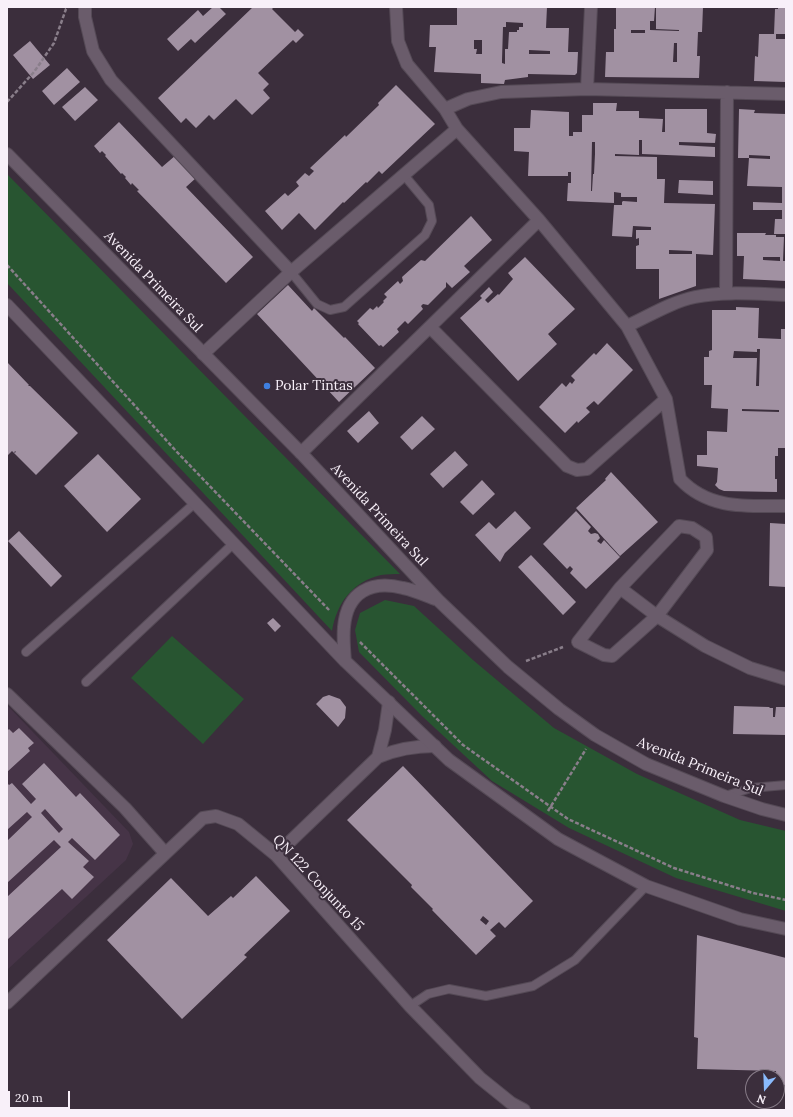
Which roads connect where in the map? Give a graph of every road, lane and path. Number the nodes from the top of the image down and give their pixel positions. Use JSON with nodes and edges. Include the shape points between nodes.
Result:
{"nodes":[{"id":1,"x":68,"y":7,"type":"edge"},
{"id":2,"x":85,"y":7,"type":"edge"},
{"id":3,"x":396,"y":7,"type":"edge"},
{"id":4,"x":591,"y":7,"type":"edge"},
{"id":5,"x":587,"y":89,"type":"junction"},
{"id":6,"x":727,"y":92,"type":"junction"},
{"id":7,"x":786,"y":94,"type":"edge"},
{"id":8,"x":7,"y":102,"type":"edge"},
{"id":9,"x":445,"y":108,"type":"junction"},
{"id":10,"x":457,"y":129,"type":"junction"},
{"id":11,"x":7,"y":154,"type":"edge"},
{"id":12,"x":404,"y":175,"type":"junction"},
{"id":13,"x":539,"y":220,"type":"junction"},
{"id":14,"x":7,"y":264,"type":"edge"},
{"id":15,"x":292,"y":272,"type":"junction"},
{"id":16,"x":726,"y":293,"type":"junction"},
{"id":17,"x":786,"y":295,"type":"edge"},
{"id":18,"x":7,"y":305,"type":"edge"},
{"id":19,"x":627,"y":326,"type":"junction"},
{"id":20,"x":430,"y":327,"type":"junction"},
{"id":21,"x":203,"y":354,"type":"junction"},
{"id":22,"x":666,"y":399,"type":"junction"},
{"id":23,"x":301,"y":453,"type":"junction"},
{"id":24,"x":195,"y":503,"type":"junction"},
{"id":25,"x":786,"y":506,"type":"edge"},
{"id":26,"x":233,"y":544,"type":"junction"},
{"id":27,"x":620,"y":588,"type":"junction"},
{"id":28,"x":438,"y":600,"type":"junction"},
{"id":29,"x":657,"y":616,"type":"junction"},
{"id":30,"x":344,"y":625,"type":"junction"},
{"id":31,"x":578,"y":642,"type":"junction"},
{"id":32,"x":26,"y":652,"type":"dead end"},
{"id":33,"x":345,"y":661,"type":"junction"},
{"id":34,"x":508,"y":667,"type":"junction"},
{"id":35,"x":786,"y":679,"type":"edge"},
{"id":36,"x":86,"y":682,"type":"dead end"},
{"id":37,"x":7,"y":694,"type":"edge"},
{"id":38,"x":389,"y":702,"type":"junction"},
{"id":39,"x":595,"y":735,"type":"junction"},
{"id":40,"x":435,"y":746,"type":"junction"},
{"id":41,"x":378,"y":757,"type":"junction"},
{"id":42,"x":786,"y":785,"type":"edge"},
{"id":43,"x":724,"y":796,"type":"junction"},
{"id":44,"x":550,"y":807,"type":"junction"},
{"id":45,"x":786,"y":815,"type":"edge"},
{"id":46,"x":539,"y":826,"type":"junction"},
{"id":47,"x":165,"y":853,"type":"junction"},
{"id":48,"x":276,"y":855,"type":"junction"},
{"id":49,"x":646,"y":886,"type":"junction"},
{"id":50,"x":786,"y":900,"type":"edge"},
{"id":51,"x":786,"y":929,"type":"edge"},
{"id":52,"x":7,"y":1003,"type":"edge"},
{"id":53,"x":410,"y":1006,"type":"junction"},
{"id":54,"x":524,"y":1110,"type":"edge"}],
"edges":[{"from":1,"to":8,"type":"path","via":[[54,43],[34,72]]},
{"from":2,"to":15,"type":"street","via":[[93,51],[111,80]]},
{"from":3,"to":9,"type":"street","via":[[398,41],[407,64]]},
{"from":4,"to":5,"type":"street"},
{"from":5,"to":6,"type":"street"},
{"from":5,"to":9,"type":"street","via":[[501,92],[468,99]]},
{"from":6,"to":7,"type":"street"},
{"from":6,"to":16,"type":"street"},
{"from":9,"to":10,"type":"street"},
{"from":10,"to":12,"type":"street"},
{"from":10,"to":13,"type":"street"},
{"from":11,"to":21,"type":"street","name":"Avenida Primeira Sul"},
{"from":12,"to":15,"type":"street"},
{"from":12,"to":15,"type":"lane","via":[[429,205],[432,221],[425,235],[344,307],[330,310],[317,304]]},
{"from":13,"to":19,"type":"street"},
{"from":13,"to":20,"type":"street"},
{"from":14,"to":30,"type":"path","via":[[176,451]]},
{"from":15,"to":21,"type":"street"},
{"from":16,"to":17,"type":"street"},
{"from":16,"to":19,"type":"street","via":[[694,297]]},
{"from":18,"to":24,"type":"street"},
{"from":19,"to":22,"type":"street"},
{"from":20,"to":22,"type":"street","via":[[568,466],[577,470],[587,469]]},
{"from":20,"to":23,"type":"street"},
{"from":21,"to":23,"type":"street","name":"Avenida Primeira Sul"},
{"from":22,"to":25,"type":"street","via":[[680,479],[689,488],[700,496],[733,506]]},
{"from":23,"to":28,"type":"street","name":"Avenida Primeira Sul"},
{"from":24,"to":26,"type":"street"},
{"from":24,"to":32,"type":"lane"},
{"from":26,"to":33,"type":"street"},
{"from":26,"to":36,"type":"lane"},
{"from":27,"to":29,"type":"street"},
{"from":27,"to":29,"type":"street","via":[[679,526],[692,528],[706,537],[707,550]]},
{"from":27,"to":31,"type":"street"},
{"from":28,"to":30,"type":"street","via":[[403,588],[371,586],[361,591],[354,599]]},
{"from":28,"to":34,"type":"street","name":"Avenida Primeira Sul"},
{"from":29,"to":31,"type":"street","via":[[612,656],[604,655]]},
{"from":29,"to":35,"type":"street","via":[[705,646],[737,662]]},
{"from":30,"to":33,"type":"street"},
{"from":30,"to":44,"type":"path","via":[[463,745]]},
{"from":31,"to":34,"type":"path"},
{"from":33,"to":38,"type":"street"},
{"from":34,"to":39,"type":"street","name":"Avenida Primeira Sul"},
{"from":37,"to":47,"type":"street","via":[[125,808]]},
{"from":38,"to":40,"type":"street"},
{"from":38,"to":41,"type":"street"},
{"from":39,"to":43,"type":"street","name":"Avenida Primeira Sul","via":[[646,764]]},
{"from":39,"to":44,"type":"path"},
{"from":40,"to":41,"type":"street","via":[[407,747]]},
{"from":40,"to":46,"type":"street","via":[[449,760]]},
{"from":41,"to":48,"type":"street"},
{"from":42,"to":43,"type":"lane","via":[[751,788]]},
{"from":43,"to":45,"type":"street","name":"Avenida Primeira Sul"},
{"from":44,"to":46,"type":"path"},
{"from":44,"to":50,"type":"path","via":[[568,819],[674,868],[753,893]]},
{"from":46,"to":49,"type":"street","via":[[558,839]]},
{"from":47,"to":48,"type":"street","name":"QN 122 Conjunto 15","via":[[203,818],[216,816],[238,824]]},
{"from":47,"to":52,"type":"street","name":"QN 122 Conjunto 15"},
{"from":48,"to":53,"type":"street","name":"QN 122 Conjunto 15"},
{"from":49,"to":51,"type":"street","via":[[740,919]]},
{"from":49,"to":53,"type":"lane","via":[[575,960],[533,986],[486,996],[449,989],[428,994]]},
{"from":53,"to":54,"type":"street","name":"QN 122 Conjunto 15","via":[[480,1078]]}]}
